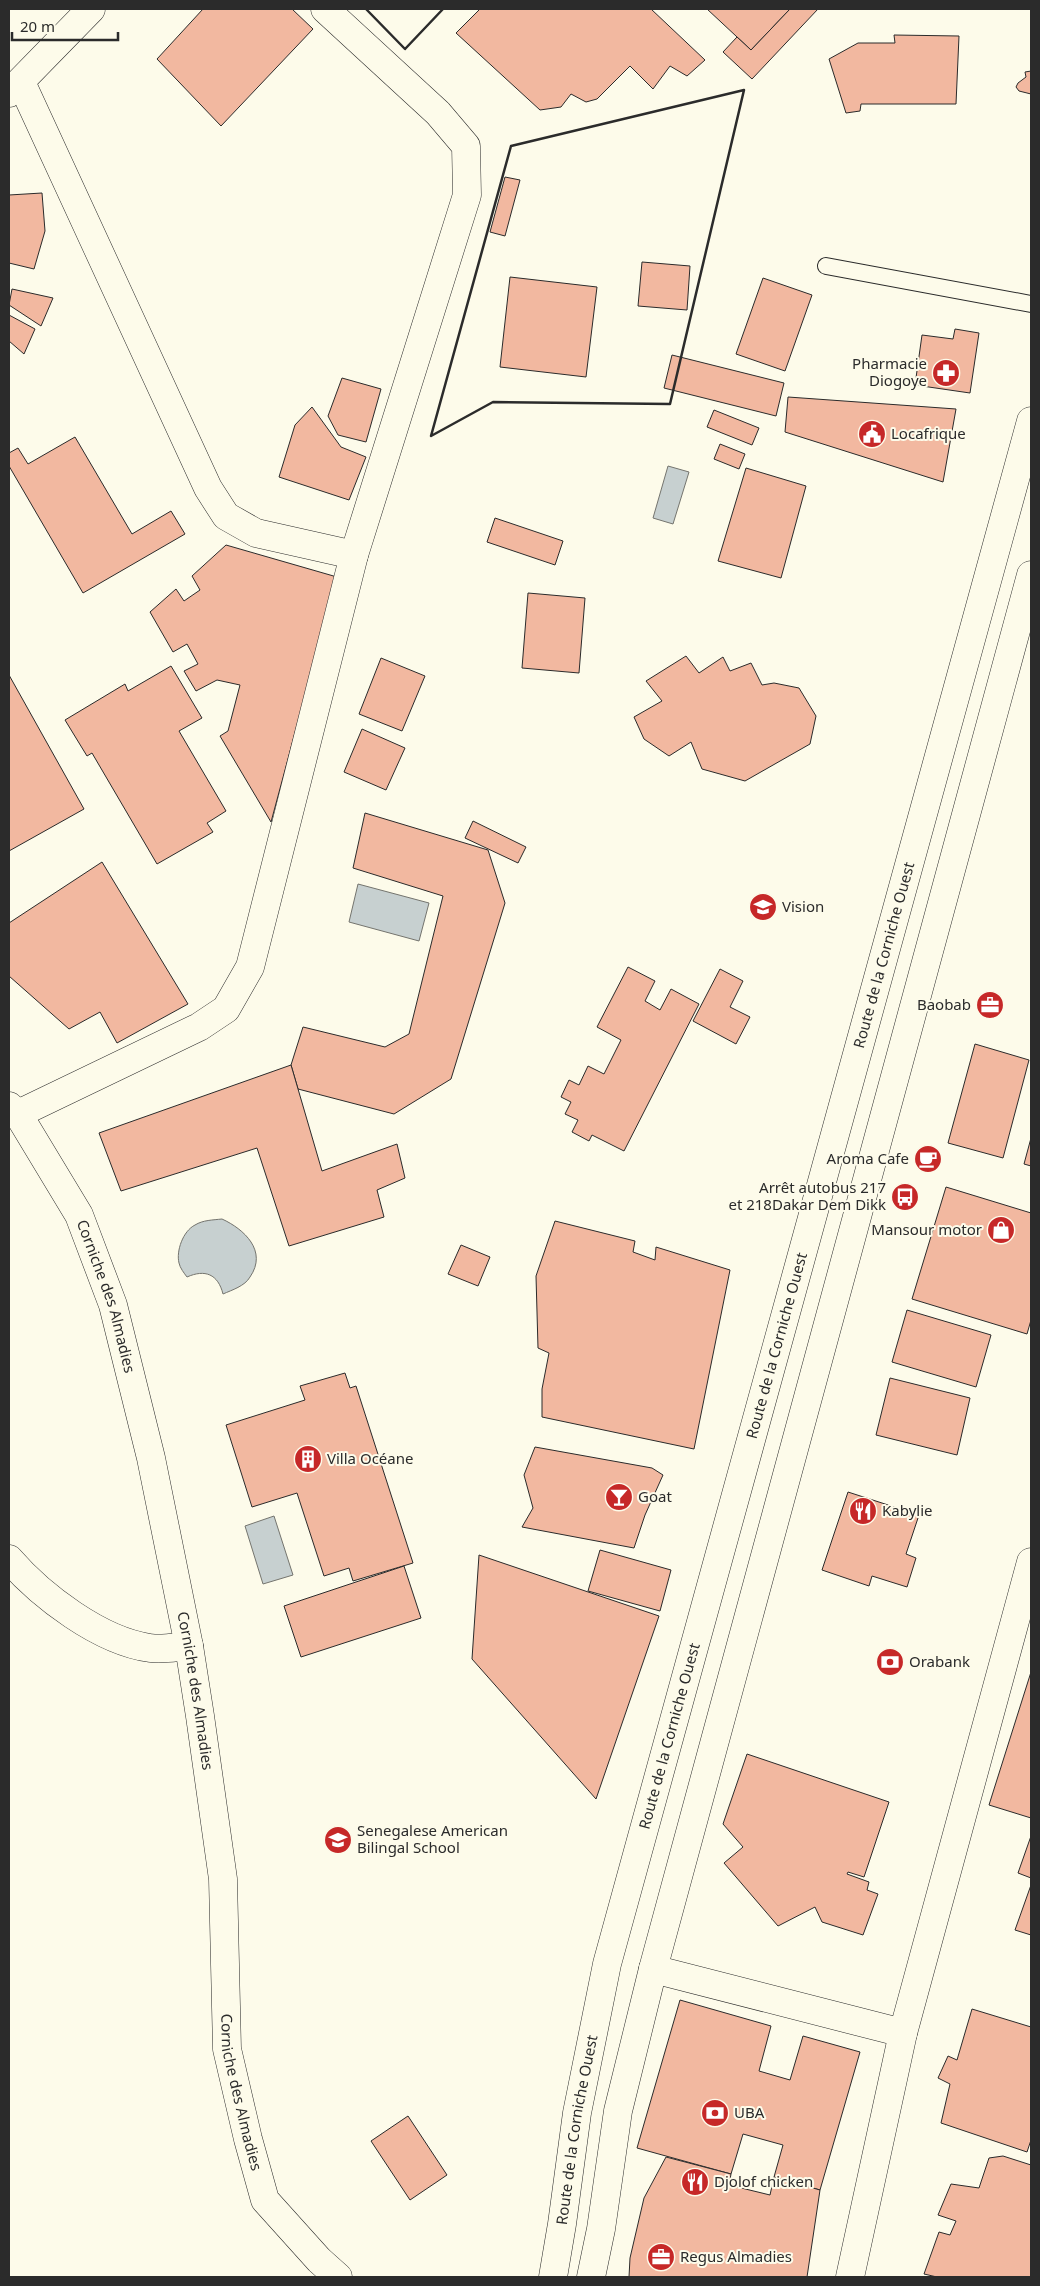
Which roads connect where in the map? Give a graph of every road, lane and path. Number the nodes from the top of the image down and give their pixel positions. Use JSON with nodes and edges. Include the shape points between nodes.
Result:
{"nodes":[{"id":1,"x":91,"y":9,"type":"edge"},
{"id":2,"x":325,"y":9,"type":"edge"},
{"id":3,"x":15,"y":87,"type":"edge"},
{"id":4,"x":826,"y":266,"type":"dead end"},
{"id":5,"x":1031,"y":304,"type":"edge"},
{"id":6,"x":1031,"y":421,"type":"edge"},
{"id":7,"x":354,"y":555,"type":"junction"},
{"id":8,"x":1031,"y":575,"type":"edge"},
{"id":9,"x":13,"y":1110,"type":"edge"},
{"id":10,"x":9,"y":1559,"type":"edge"},
{"id":11,"x":1031,"y":1562,"type":"edge"},
{"id":12,"x":188,"y":1646,"type":"junction"},
{"id":13,"x":653,"y":1969,"type":"junction"},
{"id":14,"x":903,"y":2032,"type":"junction"},
{"id":15,"x":338,"y":2277,"type":"edge"},
{"id":16,"x":553,"y":2277,"type":"edge"},
{"id":17,"x":591,"y":2277,"type":"edge"},
{"id":18,"x":850,"y":2277,"type":"edge"}],
"edges":[{"from":1,"to":3,"type":"main road"},
{"from":2,"to":7,"type":"main road","via":[[438,113],[466,146],[467,195]]},
{"from":3,"to":7,"type":"main road","via":[[208,488],[226,516],[256,532]]},
{"from":4,"to":5,"type":"lane"},
{"from":6,"to":16,"type":"main road","name":"Route de la Corniche Ouest","via":[[607,1964],[577,2112]]},
{"from":7,"to":9,"type":"main road","via":[[250,967],[240,988],[226,1008],[199,1027]]},
{"from":8,"to":13,"type":"main road"},
{"from":9,"to":12,"type":"main road","name":"Corniche des Almadies","via":[[79,1215],[113,1305],[151,1458]]},
{"from":10,"to":12,"type":"main road","via":[[22,1574],[76,1616],[121,1642],[152,1649]]},
{"from":11,"to":14,"type":"main road"},
{"from":12,"to":15,"type":"main road","name":"Corniche des Almadies","via":[[223,1879],[227,2049],[244,2121],[266,2200]]},
{"from":13,"to":14,"type":"main road"},
{"from":13,"to":17,"type":"main road","via":[[618,2112]]},
{"from":14,"to":18,"type":"main road"}]}
